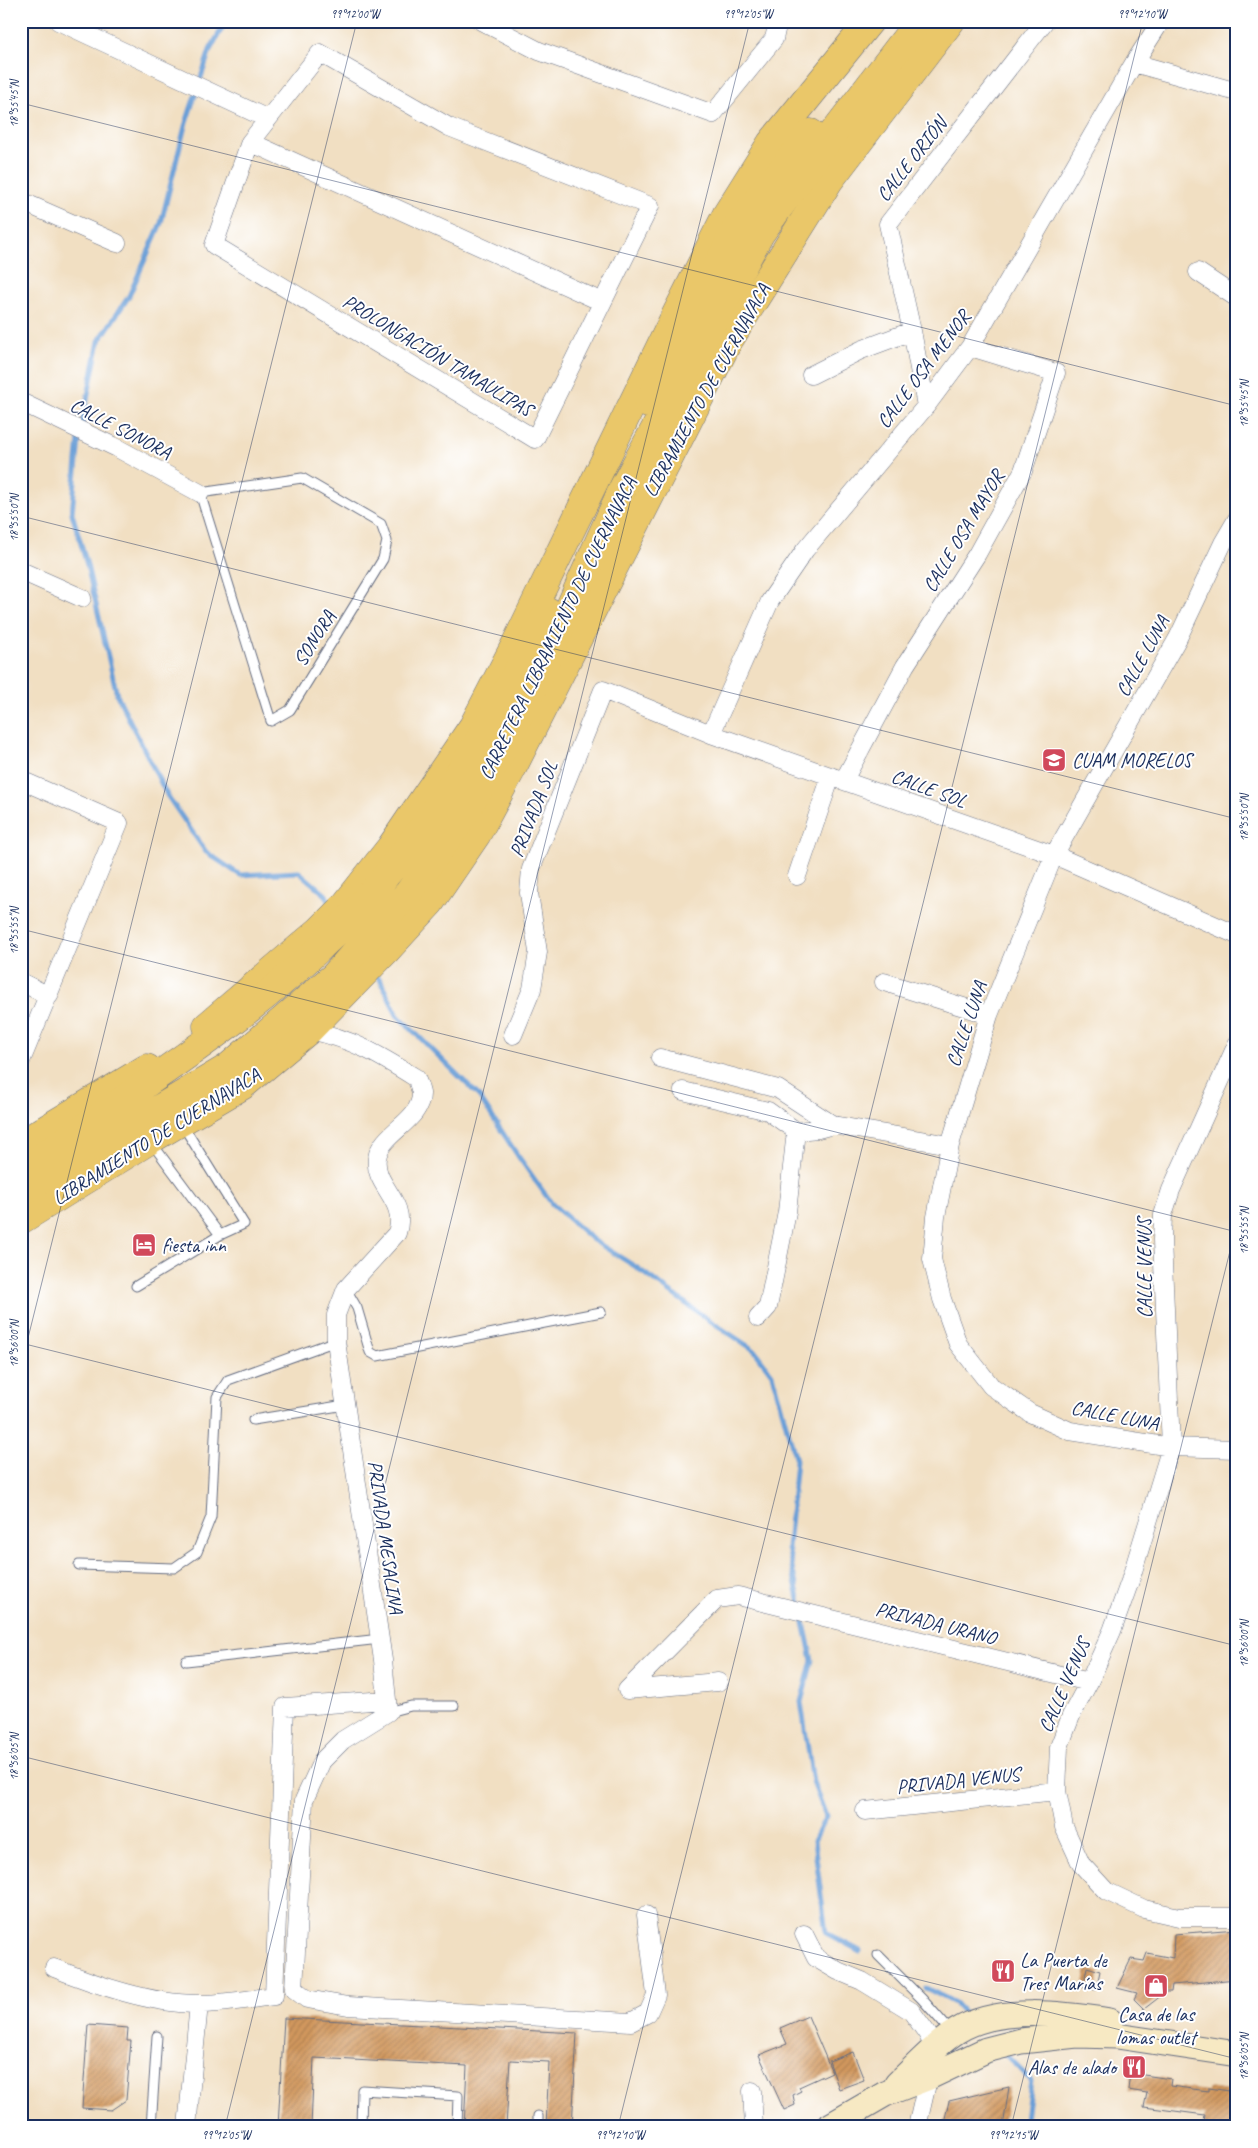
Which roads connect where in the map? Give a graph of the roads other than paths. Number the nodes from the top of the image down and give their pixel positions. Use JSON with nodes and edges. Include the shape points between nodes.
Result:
{"nodes":[{"id":1,"x":58,"y":21,"type":"edge"},
{"id":2,"x":481,"y":21,"type":"edge"},
{"id":3,"x":778,"y":21,"type":"edge"},
{"id":4,"x":870,"y":21,"type":"edge"},
{"id":5,"x":897,"y":21,"type":"edge"},
{"id":6,"x":919,"y":21,"type":"edge"},
{"id":7,"x":951,"y":21,"type":"edge"},
{"id":8,"x":1044,"y":21,"type":"edge"},
{"id":9,"x":1161,"y":21,"type":"edge"},
{"id":10,"x":1134,"y":63,"type":"junction"},
{"id":11,"x":1237,"y":92,"type":"edge"},
{"id":12,"x":268,"y":119,"type":"junction"},
{"id":13,"x":250,"y":142,"type":"junction"},
{"id":14,"x":21,"y":201,"type":"edge"},
{"id":15,"x":117,"y":243,"type":"dead end"},
{"id":16,"x":1198,"y":272,"type":"dead end"},
{"id":17,"x":1237,"y":298,"type":"edge"},
{"id":18,"x":602,"y":302,"type":"junction"},
{"id":19,"x":912,"y":331,"type":"junction"},
{"id":20,"x":970,"y":347,"type":"junction"},
{"id":21,"x":811,"y":375,"type":"dead end"},
{"id":22,"x":21,"y":402,"type":"edge"},
{"id":23,"x":926,"y":406,"type":"junction"},
{"id":24,"x":200,"y":493,"type":"junction"},
{"id":25,"x":1237,"y":519,"type":"edge"},
{"id":26,"x":21,"y":572,"type":"edge"},
{"id":27,"x":82,"y":598,"type":"dead end"},
{"id":28,"x":603,"y":690,"type":"joint"},
{"id":29,"x":712,"y":734,"type":"junction"},
{"id":30,"x":837,"y":778,"type":"junction"},
{"id":31,"x":21,"y":780,"type":"edge"},
{"id":32,"x":1054,"y":855,"type":"junction"},
{"id":33,"x":797,"y":876,"type":"dead end"},
{"id":34,"x":349,"y":909,"type":"junction"},
{"id":35,"x":323,"y":935,"type":"junction"},
{"id":36,"x":1237,"y":935,"type":"edge"},
{"id":37,"x":378,"y":944,"type":"junction"},
{"id":38,"x":21,"y":982,"type":"edge"},
{"id":39,"x":884,"y":982,"type":"dead end"},
{"id":40,"x":340,"y":983,"type":"junction"},
{"id":41,"x":49,"y":996,"type":"junction"},
{"id":42,"x":989,"y":1015,"type":"junction"},
{"id":43,"x":309,"y":1030,"type":"junction"},
{"id":44,"x":513,"y":1034,"type":"dead end"},
{"id":45,"x":1237,"y":1044,"type":"edge"},
{"id":46,"x":660,"y":1058,"type":"dead end"},
{"id":47,"x":21,"y":1061,"type":"edge"},
{"id":48,"x":683,"y":1091,"type":"dead end"},
{"id":49,"x":181,"y":1122,"type":"junction"},
{"id":50,"x":833,"y":1124,"type":"junction"},
{"id":51,"x":796,"y":1131,"type":"junction"},
{"id":52,"x":150,"y":1140,"type":"junction"},
{"id":53,"x":21,"y":1144,"type":"edge"},
{"id":54,"x":950,"y":1145,"type":"junction"},
{"id":55,"x":21,"y":1170,"type":"edge"},
{"id":56,"x":21,"y":1193,"type":"edge"},
{"id":57,"x":21,"y":1220,"type":"edge"},
{"id":58,"x":220,"y":1235,"type":"junction"},
{"id":59,"x":136,"y":1286,"type":"dead end"},
{"id":60,"x":346,"y":1289,"type":"junction"},
{"id":61,"x":601,"y":1312,"type":"dead end"},
{"id":62,"x":758,"y":1318,"type":"dead end"},
{"id":63,"x":336,"y":1341,"type":"junction"},
{"id":64,"x":345,"y":1405,"type":"junction"},
{"id":65,"x":253,"y":1420,"type":"dead end"},
{"id":66,"x":1171,"y":1447,"type":"junction"},
{"id":67,"x":1237,"y":1449,"type":"edge"},
{"id":68,"x":79,"y":1565,"type":"dead end"},
{"id":69,"x":380,"y":1639,"type":"junction"},
{"id":70,"x":186,"y":1661,"type":"dead end"},
{"id":71,"x":718,"y":1682,"type":"dead end"},
{"id":72,"x":1089,"y":1682,"type":"junction"},
{"id":73,"x":388,"y":1706,"type":"junction"},
{"id":74,"x":454,"y":1706,"type":"dead end"},
{"id":75,"x":1057,"y":1791,"type":"junction"},
{"id":76,"x":865,"y":1811,"type":"dead end"},
{"id":77,"x":646,"y":1915,"type":"dead end"},
{"id":78,"x":1237,"y":1918,"type":"edge"},
{"id":79,"x":804,"y":1934,"type":"dead end"},
{"id":80,"x":878,"y":1955,"type":"dead end"},
{"id":81,"x":54,"y":1968,"type":"dead end"},
{"id":82,"x":199,"y":2004,"type":"junction"},
{"id":83,"x":916,"y":2005,"type":"junction"},
{"id":84,"x":1017,"y":2012,"type":"junction"},
{"id":85,"x":954,"y":2035,"type":"junction"},
{"id":86,"x":157,"y":2036,"type":"dead end"},
{"id":87,"x":1022,"y":2041,"type":"junction"},
{"id":88,"x":1237,"y":2041,"type":"edge"},
{"id":89,"x":986,"y":2050,"type":"junction"},
{"id":90,"x":1237,"y":2054,"type":"edge"},
{"id":91,"x":929,"y":2077,"type":"junction"},
{"id":92,"x":752,"y":2091,"type":"dead end"},
{"id":93,"x":886,"y":2094,"type":"junction"},
{"id":94,"x":538,"y":2116,"type":"dead end"},
{"id":95,"x":151,"y":2127,"type":"edge"},
{"id":96,"x":187,"y":2127,"type":"edge"},
{"id":97,"x":361,"y":2127,"type":"edge"},
{"id":98,"x":457,"y":2127,"type":"edge"},
{"id":99,"x":538,"y":2127,"type":"edge"},
{"id":100,"x":754,"y":2127,"type":"edge"},
{"id":101,"x":828,"y":2127,"type":"edge"},
{"id":102,"x":917,"y":2127,"type":"edge"}],
"edges":[{"from":1,"to":12,"type":"street"},
{"from":2,"to":3,"type":"street","via":[[539,51],[713,114],[774,39]]},
{"from":4,"to":34,"type":"main road","via":[[771,143],[726,215],[472,726]]},
{"from":5,"to":34,"type":"main road","name":"CARRETERA LIBRAMIENTO DE CUERNAVACA","via":[[739,224],[526,656],[485,732],[447,794],[400,857]]},
{"from":6,"to":37,"type":"main road","name":"CARRETERA LIBRAMIENTO DE CUERNAVACA","via":[[760,234],[624,488],[539,676],[495,764],[458,824],[408,892]]},
{"from":7,"to":37,"type":"main road","name":"LIBRAMIENTO DE CUERNAVACA","via":[[829,181],[733,334],[477,834],[430,903]]},
{"from":8,"to":19,"type":"street","name":"CALLE ORIÓN","via":[[888,224]]},
{"from":9,"to":10,"type":"street","name":"CALLE OSA MENOR"},
{"from":10,"to":11,"type":"street"},
{"from":10,"to":20,"type":"street","name":"CALLE OSA MENOR"},
{"from":12,"to":13,"type":"street"},
{"from":12,"to":18,"type":"street","name":"PROLONGACIÓN TAMAULIPAS","via":[[320,53],[449,126],[650,206]]},
{"from":13,"to":18,"type":"street"},
{"from":13,"to":18,"type":"street","name":"PROLONGACIÓN TAMAULIPAS","via":[[214,245],[534,439]]},
{"from":14,"to":15,"type":"street"},
{"from":16,"to":17,"type":"street"},
{"from":19,"to":21,"type":"street","via":[[861,350]]},
{"from":19,"to":23,"type":"street","name":"CALLE ORIÓN"},
{"from":20,"to":23,"type":"street","name":"CALLE OSA MENOR"},
{"from":20,"to":30,"type":"street","name":"CALLE OSA MAYOR","via":[[1056,373],[1023,472],[977,554]]},
{"from":22,"to":24,"type":"street","name":"CALLE SONORA","via":[[95,436]]},
{"from":23,"to":29,"type":"street","name":"CALLE OSA MENOR","via":[[805,550],[770,601]]},
{"from":24,"to":24,"type":"lane","name":"SONORA","via":[[262,692],[271,721],[290,710],[383,559],[387,540],[381,524],[302,478]]},
{"from":25,"to":32,"type":"street","name":"CALLE LUNA","via":[[1178,638]]},
{"from":26,"to":27,"type":"street"},
{"from":28,"to":29,"type":"street","name":"CALLE SOL"},
{"from":28,"to":44,"type":"street","name":"PRIVADA SOL","via":[[531,868],[529,893],[538,952],[532,989]]},
{"from":29,"to":30,"type":"street","name":"CALLE SOL"},
{"from":30,"to":32,"type":"street","name":"CALLE SOL"},
{"from":30,"to":33,"type":"street"},
{"from":31,"to":41,"type":"street","via":[[119,823]]},
{"from":32,"to":36,"type":"street","name":"CALLE SOL"},
{"from":32,"to":42,"type":"street","name":"CALLE LUNA"},
{"from":34,"to":35,"type":"main road","name":"CARRETERA LIBRAMIENTO DE CUERNAVACA"},
{"from":35,"to":53,"type":"main road","via":[[210,1024],[129,1080]]},
{"from":35,"to":55,"type":"main road","name":"CARRETERA LIBRAMIENTO DE CUERNAVACA","via":[[286,978],[219,1034]]},
{"from":37,"to":40,"type":"main road","name":"CARRETERA LIBRAMIENTO DE CUERNAVACA"},
{"from":38,"to":41,"type":"street"},
{"from":39,"to":42,"type":"street"},
{"from":40,"to":43,"type":"main road","name":"LIBRAMIENTO DE CUERNAVACA"},
{"from":40,"to":56,"type":"main road","name":"CARRETERA LIBRAMIENTO DE CUERNAVACA","via":[[227,1068]]},
{"from":41,"to":47,"type":"street"},
{"from":42,"to":54,"type":"street","name":"CALLE LUNA"},
{"from":43,"to":49,"type":"main road","name":"LIBRAMIENTO DE CUERNAVACA","via":[[242,1086]]},
{"from":43,"to":60,"type":"street","name":"PRIVADA MESALINA","via":[[372,1050],[416,1078],[421,1093],[417,1108],[380,1148],[377,1159],[377,1170],[400,1214],[397,1233]]},
{"from":45,"to":66,"type":"street","name":"CALLE VENUS","via":[[1171,1190],[1163,1215]]},
{"from":46,"to":50,"type":"street","via":[[778,1089]]},
{"from":48,"to":51,"type":"street","via":[[768,1111]]},
{"from":49,"to":52,"type":"main road","name":"LIBRAMIENTO DE CUERNAVACA"},
{"from":49,"to":58,"type":"lane","via":[[244,1224]]},
{"from":50,"to":51,"type":"street"},
{"from":50,"to":54,"type":"street"},
{"from":51,"to":62,"type":"street","via":[[787,1212],[768,1308]]},
{"from":52,"to":57,"type":"main road","name":"LIBRAMIENTO DE CUERNAVACA"},
{"from":52,"to":58,"type":"lane"},
{"from":54,"to":66,"type":"street","name":"CALLE LUNA","via":[[936,1217],[932,1259],[958,1344],[991,1386],[1030,1413],[1070,1431]]},
{"from":58,"to":59,"type":"lane"},
{"from":60,"to":61,"type":"lane","via":[[357,1308],[370,1352],[377,1356]]},
{"from":60,"to":63,"type":"street","name":"PRIVADA MESALINA","via":[[336,1315]]},
{"from":63,"to":64,"type":"street","name":"PRIVADA MESALINA"},
{"from":63,"to":68,"type":"lane","via":[[228,1380],[217,1397],[211,1517],[196,1552],[174,1568]]},
{"from":64,"to":65,"type":"lane"},
{"from":64,"to":69,"type":"street","name":"PRIVADA MESALINA"},
{"from":66,"to":67,"type":"street"},
{"from":66,"to":72,"type":"street","name":"CALLE VENUS","via":[[1130,1581]]},
{"from":69,"to":70,"type":"lane"},
{"from":69,"to":73,"type":"street","name":"PRIVADA MESALINA"},
{"from":71,"to":72,"type":"street","name":"PRIVADA URANO","via":[[627,1690],[717,1599],[738,1596]]},
{"from":72,"to":75,"type":"street","name":"CALLE VENUS","via":[[1059,1747]]},
{"from":73,"to":74,"type":"lane"},
{"from":73,"to":77,"type":"street","via":[[343,1740],[322,1761],[304,1800],[294,1989],[307,1999],[348,2006],[631,2022],[648,2013],[656,1995]]},
{"from":73,"to":82,"type":"street","via":[[285,1707],[274,1996]]},
{"from":75,"to":76,"type":"street","name":"PRIVADA VENUS"},
{"from":75,"to":78,"type":"street","name":"CALLE VENUS","via":[[1064,1827],[1081,1864],[1106,1891],[1144,1909],[1170,1915]]},
{"from":79,"to":83,"type":"street","via":[[816,1958]]},
{"from":80,"to":83,"type":"lane"},
{"from":81,"to":82,"type":"street","via":[[100,1986],[176,2003]]},
{"from":82,"to":96,"type":"street"},
{"from":83,"to":85,"type":"street","via":[[927,2033]]},
{"from":84,"to":85,"type":"street","via":[[995,2016]]},
{"from":84,"to":87,"type":"street","via":[[1010,2019],[1008,2028],[1012,2038]]},
{"from":84,"to":88,"type":"street","via":[[1101,2020]]},
{"from":85,"to":89,"type":"street","via":[[979,2024],[989,2031],[990,2041]]},
{"from":85,"to":91,"type":"street"},
{"from":85,"to":93,"type":"street"},
{"from":86,"to":95,"type":"lane"},
{"from":87,"to":89,"type":"street"},
{"from":87,"to":90,"type":"street","via":[[1077,2035],[1117,2036]]},
{"from":89,"to":91,"type":"street"},
{"from":91,"to":93,"type":"street"},
{"from":91,"to":102,"type":"street"},
{"from":92,"to":100,"type":"street"},
{"from":93,"to":101,"type":"street"},
{"from":94,"to":99,"type":"lane"},
{"from":97,"to":98,"type":"lane","via":[[362,2090],[458,2096]]}]}
